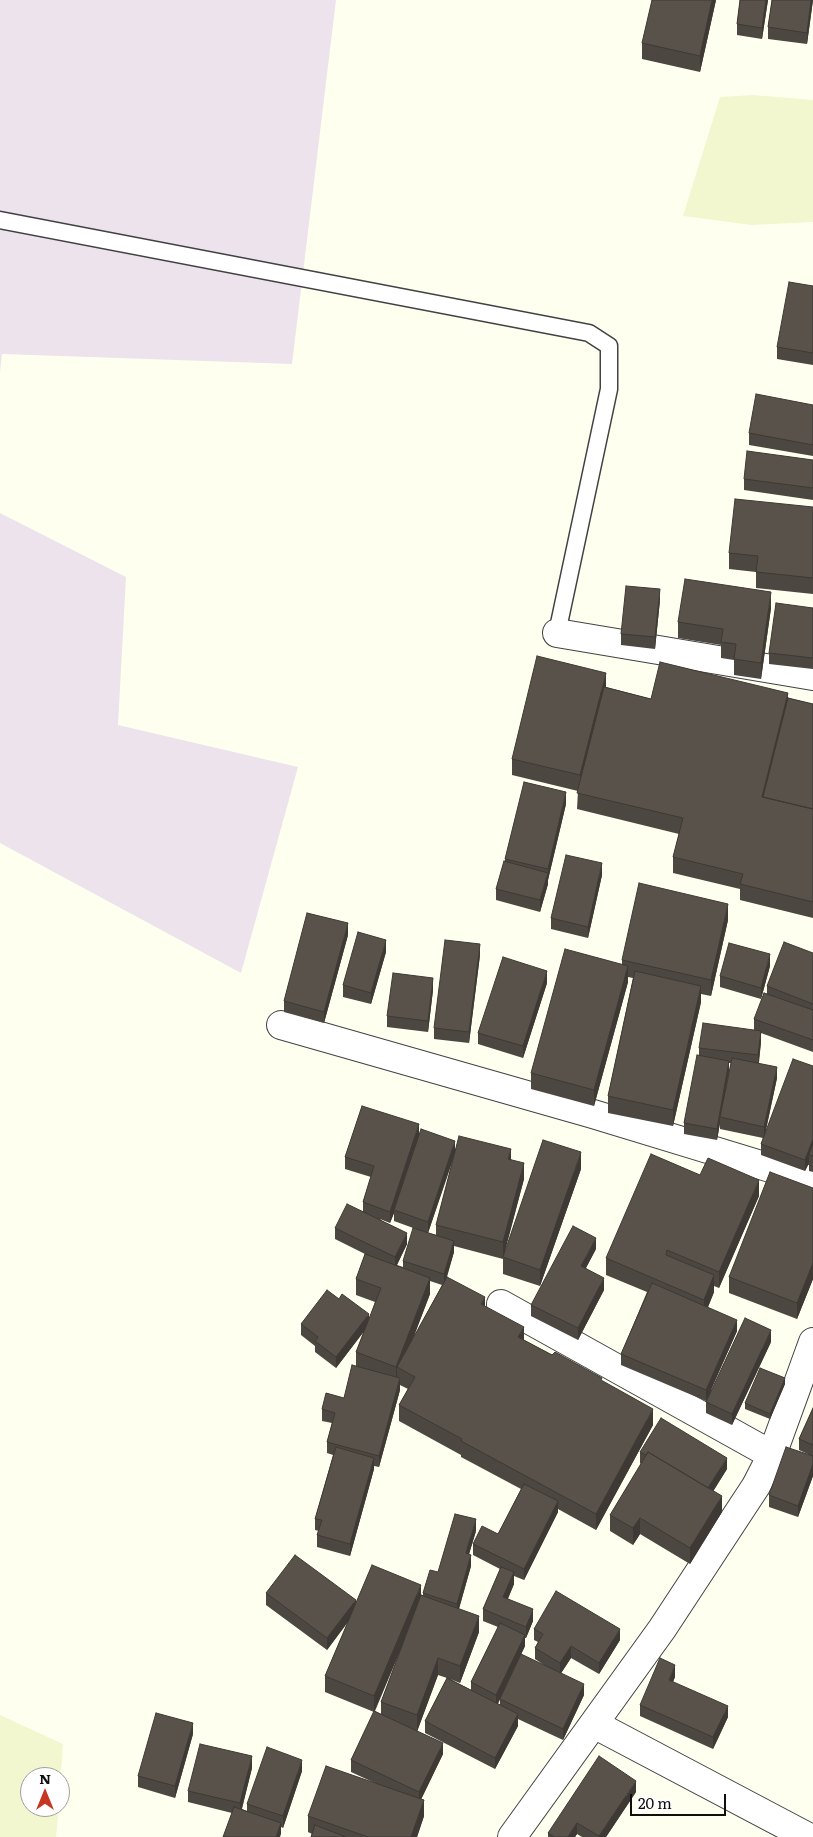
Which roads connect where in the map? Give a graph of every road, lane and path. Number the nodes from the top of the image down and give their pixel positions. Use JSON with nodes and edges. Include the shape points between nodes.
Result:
{"nodes":[{"id":1,"x":0,"y":220,"type":"edge"},
{"id":2,"x":557,"y":633,"type":"joint"},
{"id":3,"x":813,"y":676,"type":"edge"},
{"id":4,"x":281,"y":1025,"type":"dead end"},
{"id":5,"x":813,"y":1181,"type":"edge"},
{"id":6,"x":501,"y":1304,"type":"dead end"},
{"id":7,"x":813,"y":1342,"type":"edge"},
{"id":8,"x":772,"y":1455,"type":"junction"},
{"id":9,"x":594,"y":1724,"type":"junction"},
{"id":10,"x":512,"y":1837,"type":"edge"},
{"id":11,"x":808,"y":1837,"type":"edge"}],
"edges":[{"from":1,"to":2,"type":"lane","via":[[589,333],[609,346],[609,389]]},
{"from":2,"to":3,"type":"street"},
{"from":4,"to":5,"type":"street"},
{"from":6,"to":8,"type":"street"},
{"from":7,"to":8,"type":"street"},
{"from":8,"to":9,"type":"street","via":[[756,1486],[662,1629]]},
{"from":9,"to":10,"type":"street"},
{"from":9,"to":11,"type":"street"}]}
